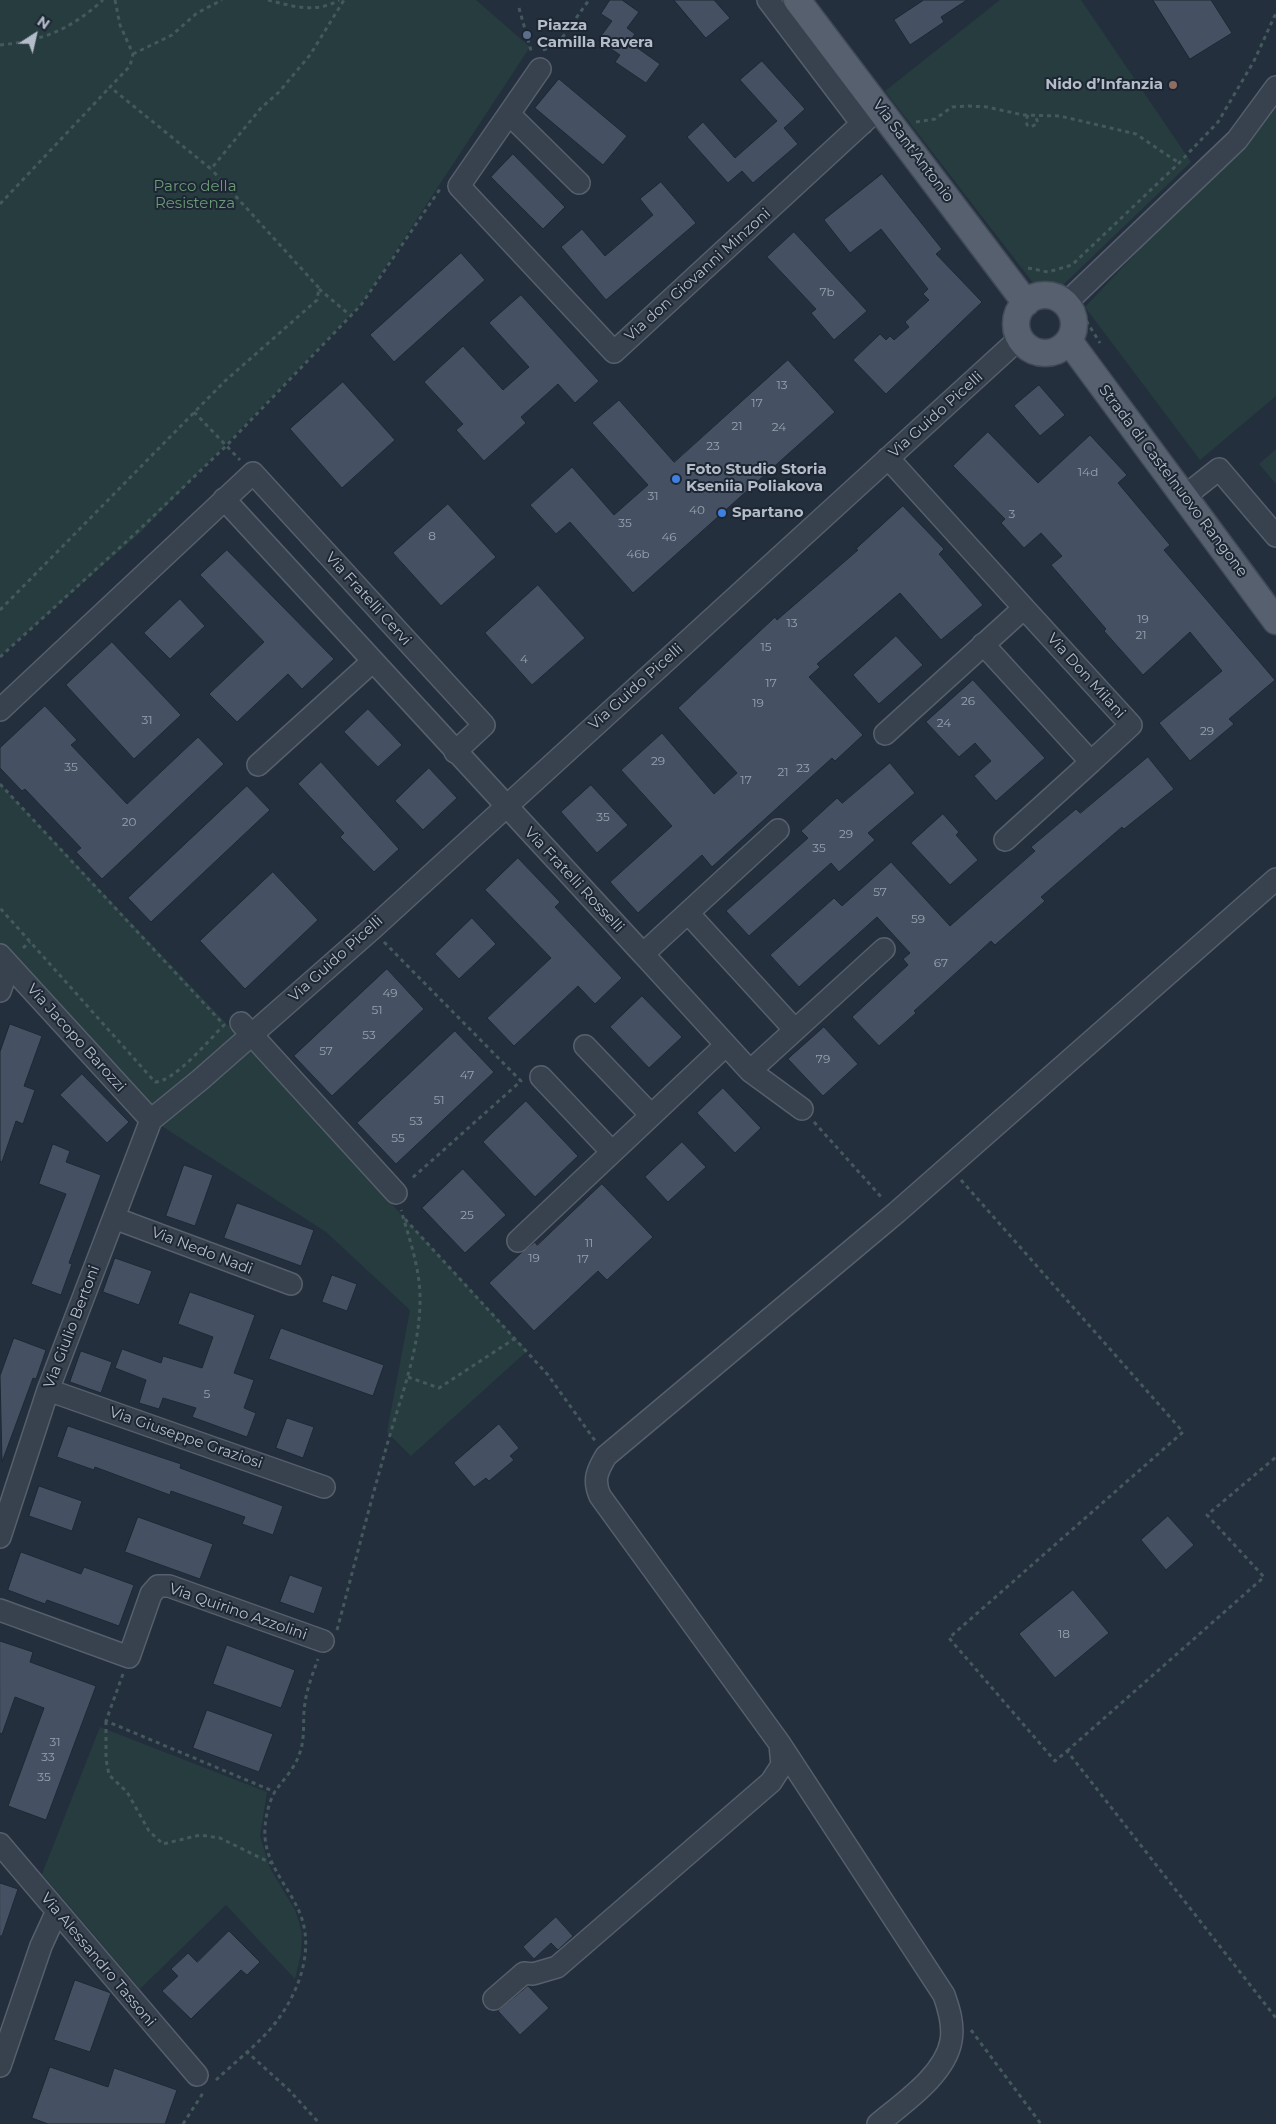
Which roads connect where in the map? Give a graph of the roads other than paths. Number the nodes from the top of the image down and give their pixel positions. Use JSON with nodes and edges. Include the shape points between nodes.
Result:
{"nodes":[{"id":1,"x":768,"y":0,"type":"edge"},
{"id":2,"x":798,"y":0,"type":"edge"},
{"id":3,"x":533,"y":61,"type":"road end"},
{"id":4,"x":1276,"y":88,"type":"edge"},
{"id":5,"x":509,"y":114,"type":"junction"},
{"id":6,"x":871,"y":116,"type":"junction"},
{"id":7,"x":579,"y":183,"type":"dead end"},
{"id":8,"x":1026,"y":303,"type":"junction"},
{"id":9,"x":1066,"y":303,"type":"junction"},
{"id":10,"x":1020,"y":338,"type":"junction"},
{"id":11,"x":1069,"y":341,"type":"junction"},
{"id":12,"x":888,"y":458,"type":"junction"},
{"id":13,"x":1184,"y":496,"type":"junction"},
{"id":14,"x":224,"y":499,"type":"junction"},
{"id":15,"x":1276,"y":536,"type":"edge"},
{"id":16,"x":1024,"y":608,"type":"junction"},
{"id":17,"x":1276,"y":621,"type":"edge"},
{"id":18,"x":983,"y":644,"type":"junction"},
{"id":19,"x":373,"y":661,"type":"junction"},
{"id":20,"x":0,"y":710,"type":"edge"},
{"id":21,"x":885,"y":734,"type":"dead end"},
{"id":22,"x":455,"y":752,"type":"junction"},
{"id":23,"x":1091,"y":762,"type":"junction"},
{"id":24,"x":258,"y":765,"type":"dead end"},
{"id":25,"x":504,"y":806,"type":"junction"},
{"id":26,"x":778,"y":830,"type":"dead end"},
{"id":27,"x":1005,"y":840,"type":"dead end"},
{"id":28,"x":1276,"y":879,"type":"edge"},
{"id":29,"x":688,"y":913,"type":"junction"},
{"id":30,"x":884,"y":949,"type":"dead end"},
{"id":31,"x":643,"y":954,"type":"junction"},
{"id":32,"x":5,"y":960,"type":"edge"},
{"id":33,"x":0,"y":992,"type":"edge"},
{"id":34,"x":246,"y":1029,"type":"junction"},
{"id":35,"x":795,"y":1030,"type":"junction"},
{"id":36,"x":726,"y":1044,"type":"junction"},
{"id":37,"x":585,"y":1046,"type":"dead end"},
{"id":38,"x":750,"y":1071,"type":"junction"},
{"id":39,"x":541,"y":1077,"type":"dead end"},
{"id":40,"x":802,"y":1108,"type":"road end"},
{"id":41,"x":651,"y":1115,"type":"junction"},
{"id":42,"x":151,"y":1120,"type":"junction"},
{"id":43,"x":612,"y":1152,"type":"junction"},
{"id":44,"x":396,"y":1193,"type":"road end"},
{"id":45,"x":114,"y":1218,"type":"junction"},
{"id":46,"x":518,"y":1241,"type":"dead end"},
{"id":47,"x":291,"y":1284,"type":"dead end"},
{"id":48,"x":48,"y":1390,"type":"junction"},
{"id":49,"x":324,"y":1487,"type":"dead end"},
{"id":50,"x":0,"y":1537,"type":"edge"},
{"id":51,"x":0,"y":1610,"type":"edge"},
{"id":52,"x":323,"y":1641,"type":"road end"},
{"id":53,"x":780,"y":1744,"type":"junction"},
{"id":54,"x":0,"y":1844,"type":"edge"},
{"id":55,"x":57,"y":1911,"type":"junction"},
{"id":56,"x":494,"y":1999,"type":"dead end"},
{"id":57,"x":0,"y":2066,"type":"edge"},
{"id":58,"x":206,"y":2082,"type":"road end"},
{"id":59,"x":878,"y":2124,"type":"edge"}],
"edges":[{"from":1,"to":6,"type":"street","name":"Via Sant'Antonio"},
{"from":2,"to":6,"type":"main road","name":"Via Sant'Antonio"},
{"from":3,"to":5,"type":"street","name":"Via don Giovanni Minzoni"},
{"from":4,"to":9,"type":"street","via":[[1237,140]]},
{"from":5,"to":6,"type":"street","name":"Via don Giovanni Minzoni","via":[[459,186],[614,352]]},
{"from":5,"to":7,"type":"street"},
{"from":6,"to":8,"type":"main road","name":"Via Sant'Antonio"},
{"from":8,"to":9,"type":"main road","via":[[1042,295]]},
{"from":8,"to":10,"type":"main road","via":[[1016,323]]},
{"from":9,"to":11,"type":"main road","via":[[1074,318]]},
{"from":10,"to":11,"type":"main road","via":[[1034,351],[1044,353],[1062,348]]},
{"from":10,"to":12,"type":"street","name":"Via Guido Picelli"},
{"from":11,"to":13,"type":"main road","name":"Strada di Castelnuovo Rangone"},
{"from":12,"to":16,"type":"street"},
{"from":12,"to":25,"type":"street","name":"Via Guido Picelli"},
{"from":13,"to":15,"type":"street","via":[[1218,469]]},
{"from":13,"to":17,"type":"main road","name":"Strada di Castelnuovo Rangone"},
{"from":14,"to":19,"type":"street"},
{"from":14,"to":20,"type":"street","name":"Via Fratelli Cervi"},
{"from":14,"to":22,"type":"street","name":"Via Fratelli Cervi","via":[[253,473],[266,487],[484,726]]},
{"from":16,"to":18,"type":"street"},
{"from":16,"to":23,"type":"street","name":"Via Don Milani","via":[[1131,725]]},
{"from":18,"to":21,"type":"street"},
{"from":18,"to":23,"type":"street"},
{"from":19,"to":22,"type":"street"},
{"from":19,"to":24,"type":"street"},
{"from":22,"to":25,"type":"street"},
{"from":23,"to":27,"type":"street"},
{"from":25,"to":31,"type":"street","name":"Via Fratelli Rosselli"},
{"from":25,"to":34,"type":"street","name":"Via Guido Picelli","via":[[372,929]]},
{"from":26,"to":29,"type":"street"},
{"from":28,"to":53,"type":"street","via":[[896,1213],[606,1456],[596,1475],[600,1496]]},
{"from":29,"to":31,"type":"street"},
{"from":29,"to":35,"type":"street"},
{"from":30,"to":35,"type":"street"},
{"from":31,"to":36,"type":"street","name":"Via Fratelli Rosselli"},
{"from":32,"to":33,"type":"street"},
{"from":32,"to":42,"type":"street","name":"Via Jacopo Barozzi"},
{"from":34,"to":42,"type":"street","name":"Via Guido Picelli"},
{"from":34,"to":44,"type":"street"},
{"from":35,"to":38,"type":"street"},
{"from":36,"to":38,"type":"street","name":"Via Fratelli Rosselli"},
{"from":36,"to":41,"type":"street"},
{"from":37,"to":41,"type":"street"},
{"from":38,"to":40,"type":"street","name":"Via Fratelli Rosselli"},
{"from":39,"to":43,"type":"street"},
{"from":41,"to":43,"type":"street"},
{"from":42,"to":45,"type":"street","name":"Via Giulio Bertoni"},
{"from":43,"to":46,"type":"street"},
{"from":45,"to":47,"type":"street","name":"Via Nedo Nadi"},
{"from":45,"to":48,"type":"street","name":"Via Giulio Bertoni"},
{"from":48,"to":49,"type":"street","name":"Via Giuseppe Graziosi"},
{"from":48,"to":50,"type":"street","name":"Via Giulio Bertoni"},
{"from":51,"to":52,"type":"street","name":"Via Quirino Azzolini","via":[[129,1657],[151,1594],[158,1586],[169,1586]]},
{"from":53,"to":56,"type":"street","via":[[782,1765],[771,1782],[557,1967],[533,1974],[524,1973]]},
{"from":53,"to":59,"type":"street","via":[[944,1995],[951,2014],[952,2039],[947,2056],[925,2084]]},
{"from":54,"to":55,"type":"street","name":"Via Alessandro Tassoni"},
{"from":55,"to":57,"type":"street","via":[[41,1946]]},
{"from":55,"to":58,"type":"street","name":"Via Alessandro Tassoni"}]}
